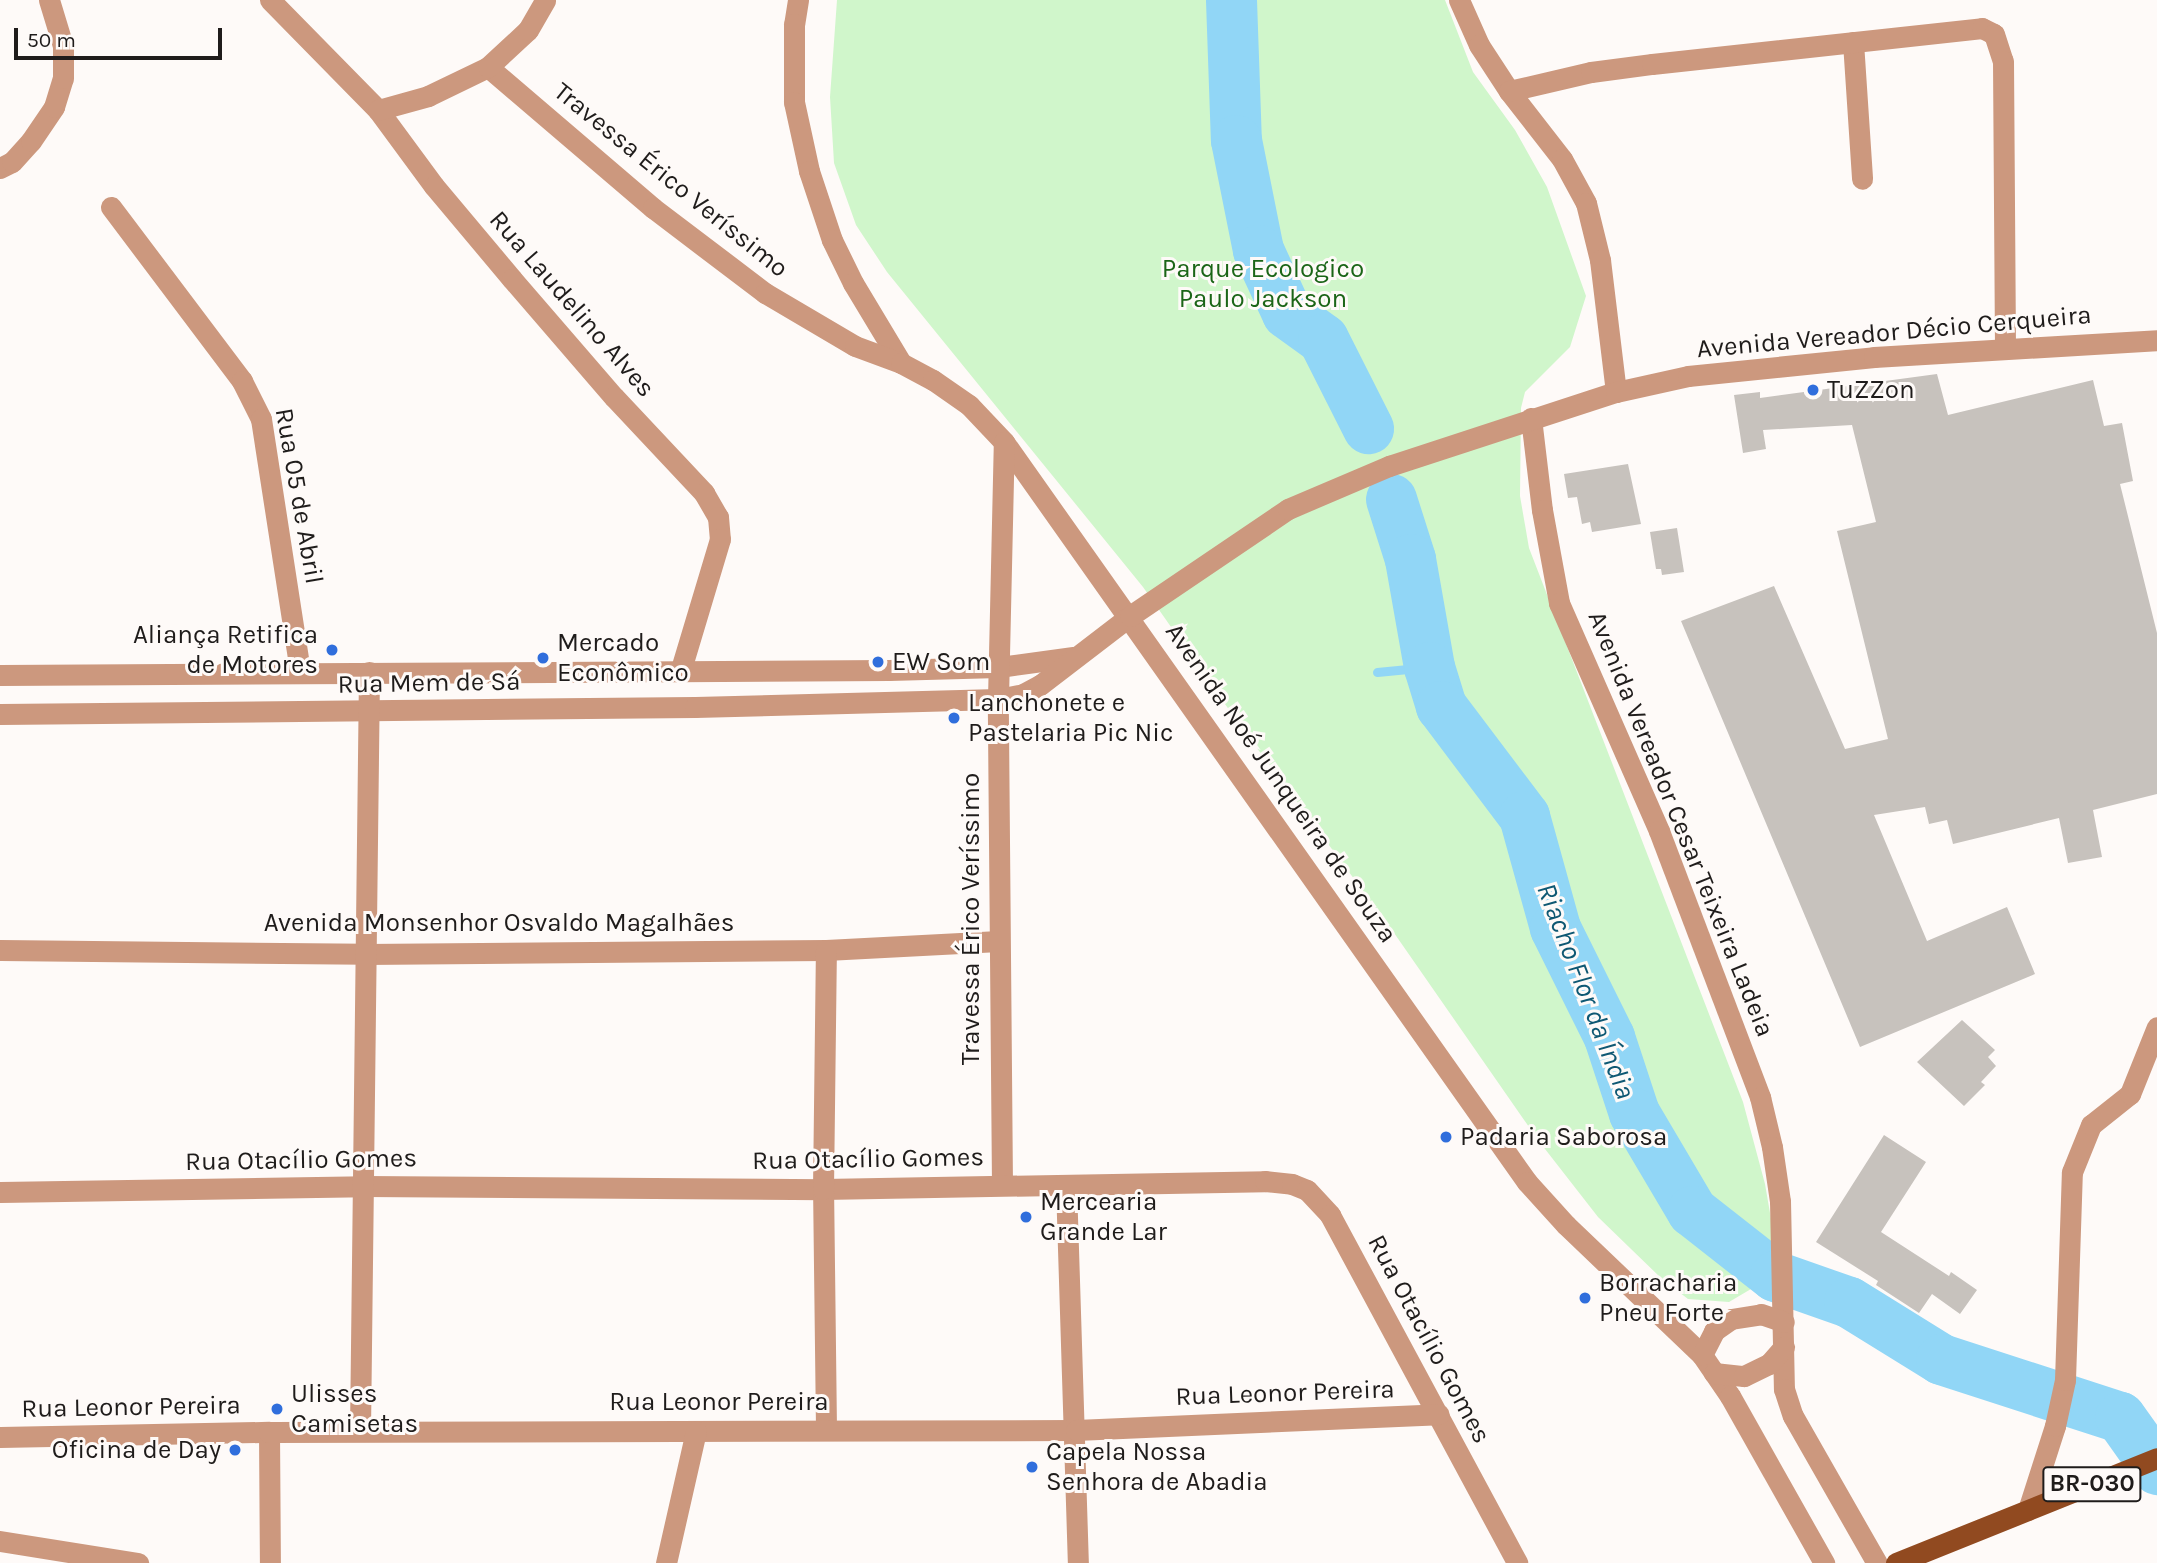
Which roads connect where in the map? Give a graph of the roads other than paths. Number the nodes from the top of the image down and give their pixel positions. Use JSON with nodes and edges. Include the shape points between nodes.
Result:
{"nodes":[{"id":1,"x":49,"y":0,"type":"edge"},
{"id":2,"x":545,"y":0,"type":"edge"},
{"id":3,"x":798,"y":0,"type":"edge"},
{"id":4,"x":1459,"y":0,"type":"edge"},
{"id":5,"x":276,"y":2,"type":"edge"},
{"id":6,"x":1853,"y":43,"type":"junction"},
{"id":7,"x":488,"y":66,"type":"junction"},
{"id":8,"x":1509,"y":91,"type":"junction"},
{"id":9,"x":378,"y":110,"type":"junction"},
{"id":10,"x":0,"y":169,"type":"edge"},
{"id":11,"x":1862,"y":178,"type":"dead end"},
{"id":12,"x":111,"y":207,"type":"dead end"},
{"id":13,"x":2157,"y":340,"type":"edge"},
{"id":14,"x":2005,"y":349,"type":"junction"},
{"id":15,"x":901,"y":363,"type":"junction"},
{"id":16,"x":1615,"y":392,"type":"junction"},
{"id":17,"x":1531,"y":418,"type":"junction"},
{"id":18,"x":1004,"y":442,"type":"junction"},
{"id":19,"x":1130,"y":616,"type":"junction"},
{"id":20,"x":1073,"y":657,"type":"junction"},
{"id":21,"x":999,"y":667,"type":"junction"},
{"id":22,"x":300,"y":672,"type":"junction"},
{"id":23,"x":369,"y":672,"type":"junction"},
{"id":24,"x":673,"y":672,"type":"junction"},
{"id":25,"x":0,"y":675,"type":"edge"},
{"id":26,"x":998,"y":699,"type":"junction"},
{"id":27,"x":662,"y":708,"type":"junction"},
{"id":28,"x":369,"y":712,"type":"junction"},
{"id":29,"x":0,"y":714,"type":"edge"},
{"id":30,"x":999,"y":941,"type":"junction"},
{"id":31,"x":0,"y":950,"type":"edge"},
{"id":32,"x":826,"y":950,"type":"junction"},
{"id":33,"x":365,"y":954,"type":"junction"},
{"id":34,"x":2157,"y":1027,"type":"edge"},
{"id":35,"x":1002,"y":1185,"type":"junction"},
{"id":36,"x":1066,"y":1185,"type":"junction"},
{"id":37,"x":364,"y":1186,"type":"junction"},
{"id":38,"x":823,"y":1189,"type":"junction"},
{"id":39,"x":0,"y":1192,"type":"edge"},
{"id":40,"x":1784,"y":1322,"type":"junction"},
{"id":41,"x":1784,"y":1347,"type":"junction"},
{"id":42,"x":1702,"y":1355,"type":"junction"},
{"id":43,"x":1714,"y":1373,"type":"junction"},
{"id":44,"x":1439,"y":1414,"type":"junction"},
{"id":45,"x":826,"y":1429,"type":"junction"},
{"id":46,"x":1076,"y":1430,"type":"junction"},
{"id":47,"x":360,"y":1431,"type":"junction"},
{"id":48,"x":696,"y":1431,"type":"junction"},
{"id":49,"x":270,"y":1432,"type":"junction"},
{"id":50,"x":0,"y":1437,"type":"edge"},
{"id":51,"x":2157,"y":1458,"type":"edge"},
{"id":52,"x":2028,"y":1510,"type":"junction"},
{"id":53,"x":0,"y":1541,"type":"edge"},
{"id":54,"x":138,"y":1563,"type":"edge"},
{"id":55,"x":270,"y":1563,"type":"edge"},
{"id":56,"x":666,"y":1563,"type":"edge"},
{"id":57,"x":1078,"y":1563,"type":"edge"},
{"id":58,"x":1517,"y":1563,"type":"edge"},
{"id":59,"x":1824,"y":1563,"type":"edge"},
{"id":60,"x":1877,"y":1563,"type":"edge"},
{"id":61,"x":1896,"y":1563,"type":"edge"}],
"edges":[{"from":1,"to":10,"type":"street","via":[[63,46],[63,78],[54,107],[31,141]]},
{"from":2,"to":7,"type":"street","via":[[528,30]]},
{"from":3,"to":15,"type":"street","name":"Avenida Noé Junqueira de Souza","via":[[794,102],[809,171],[832,240]]},
{"from":4,"to":8,"type":"street","via":[[1479,45]]},
{"from":5,"to":9,"type":"street","name":"Rua Laudelino Alves"},
{"from":6,"to":8,"type":"street","via":[[1591,72]]},
{"from":6,"to":11,"type":"street"},
{"from":6,"to":14,"type":"street","via":[[1982,29],[1994,34],[1999,44],[2003,61]]},
{"from":7,"to":9,"type":"street","via":[[411,102]]},
{"from":7,"to":15,"type":"street","name":"Travessa Érico Veríssimo","via":[[653,208],[765,293],[855,346]]},
{"from":8,"to":16,"type":"street","via":[[1562,159],[1586,203],[1600,260]]},
{"from":9,"to":24,"type":"street","name":"Rua Laudelino Alves","via":[[434,186],[614,397],[704,493],[718,517],[720,539]]},
{"from":12,"to":22,"type":"street","name":"Rua 05 de Abril","via":[[242,382],[261,419]]},
{"from":13,"to":14,"type":"street","name":"Avenida Vereador Décio Cerqueira"},
{"from":14,"to":16,"type":"street","name":"Avenida Vereador Décio Cerqueira","via":[[1688,376]]},
{"from":15,"to":18,"type":"street","name":"Avenida Noé Junqueira de Souza","via":[[969,405]]},
{"from":16,"to":17,"type":"street","name":"Avenida Vereador Décio Cerqueira"},
{"from":17,"to":19,"type":"street","name":"Avenida Vereador Décio Cerqueira","via":[[1355,478],[1289,509]]},
{"from":17,"to":40,"type":"street","name":"Avenida Vereador Cesar Teixeira Ladeia","via":[[1559,603],[1659,831],[1760,1097],[1780,1201]]},
{"from":18,"to":19,"type":"street","name":"Avenida Noé Junqueira de Souza"},
{"from":18,"to":21,"type":"street","name":"Travessa Érico Veríssimo"},
{"from":19,"to":20,"type":"street","name":"Avenida Vereador Décio Cerqueira"},
{"from":19,"to":42,"type":"street","name":"Avenida Noé Junqueira de Souza","via":[[1527,1182]]},
{"from":20,"to":21,"type":"street","name":"Rua Mem de Sá"},
{"from":20,"to":26,"type":"street","name":"Rua Mem de Sá","via":[[1040,685]]},
{"from":21,"to":24,"type":"street","name":"Rua Mem de Sá"},
{"from":21,"to":26,"type":"street","name":"Travessa Érico Veríssimo"},
{"from":22,"to":23,"type":"street","name":"Rua Mem de Sá"},
{"from":22,"to":25,"type":"street","name":"Rua Mem de Sá"},
{"from":23,"to":24,"type":"street","name":"Rua Mem de Sá"},
{"from":23,"to":28,"type":"street"},
{"from":24,"to":27,"type":"street","name":"Rua Laudelino Alves"},
{"from":26,"to":27,"type":"street","name":"Rua Mem de Sá"},
{"from":26,"to":30,"type":"street","name":"Travessa Érico Veríssimo"},
{"from":27,"to":28,"type":"street","name":"Rua Mem de Sá"},
{"from":28,"to":29,"type":"street","name":"Rua Mem de Sá"},
{"from":28,"to":33,"type":"street"},
{"from":30,"to":32,"type":"street","name":"Avenida Monsenhor Osvaldo Magalhães"},
{"from":30,"to":35,"type":"street","name":"Travessa Érico Veríssimo"},
{"from":31,"to":33,"type":"street","name":"Avenida Monsenhor Osvaldo Magalhães"},
{"from":32,"to":33,"type":"street","name":"Avenida Monsenhor Osvaldo Magalhães"},
{"from":32,"to":38,"type":"street"},
{"from":33,"to":37,"type":"street"},
{"from":34,"to":52,"type":"street","via":[[2130,1094],[2091,1125],[2072,1172],[2065,1380]]},
{"from":35,"to":36,"type":"street","name":"Rua Otacílio Gomes"},
{"from":35,"to":38,"type":"street","name":"Rua Otacílio Gomes"},
{"from":36,"to":44,"type":"street","name":"Rua Otacílio Gomes","via":[[1265,1181],[1307,1190],[1330,1215]]},
{"from":36,"to":46,"type":"street"},
{"from":37,"to":38,"type":"street","name":"Rua Otacílio Gomes"},
{"from":37,"to":39,"type":"street","name":"Rua Otacílio Gomes"},
{"from":37,"to":47,"type":"street"},
{"from":38,"to":45,"type":"street"},
{"from":40,"to":41,"type":"street","name":"Avenida Vereador Cesar Teixeira Ladeia"},
{"from":40,"to":42,"type":"street","via":[[1761,1314],[1731,1319],[1714,1331]]},
{"from":41,"to":43,"type":"street","via":[[1769,1364],[1744,1376]]},
{"from":41,"to":60,"type":"street","name":"Avenida Vereador Cesar Teixeira Ladeia","via":[[1784,1389],[1793,1416]]},
{"from":42,"to":43,"type":"street","name":"Avenida Noé Junqueira de Souza"},
{"from":43,"to":59,"type":"street","name":"Avenida Noé Junqueira de Souza"},
{"from":44,"to":46,"type":"street","name":"Rua Leonor Pereira"},
{"from":44,"to":58,"type":"street","name":"Rua Otacílio Gomes"},
{"from":45,"to":46,"type":"street","name":"Rua Leonor Pereira"},
{"from":45,"to":48,"type":"street","name":"Rua Leonor Pereira"},
{"from":46,"to":57,"type":"street"},
{"from":47,"to":48,"type":"street","name":"Rua Leonor Pereira"},
{"from":47,"to":49,"type":"street","name":"Rua Leonor Pereira"},
{"from":48,"to":56,"type":"street"},
{"from":49,"to":50,"type":"street","name":"Rua Leonor Pereira"},
{"from":49,"to":55,"type":"street"},
{"from":51,"to":52,"type":"main road","number":"BR-030"},
{"from":52,"to":61,"type":"main road","number":"BR-030"},
{"from":53,"to":54,"type":"street"}]}
